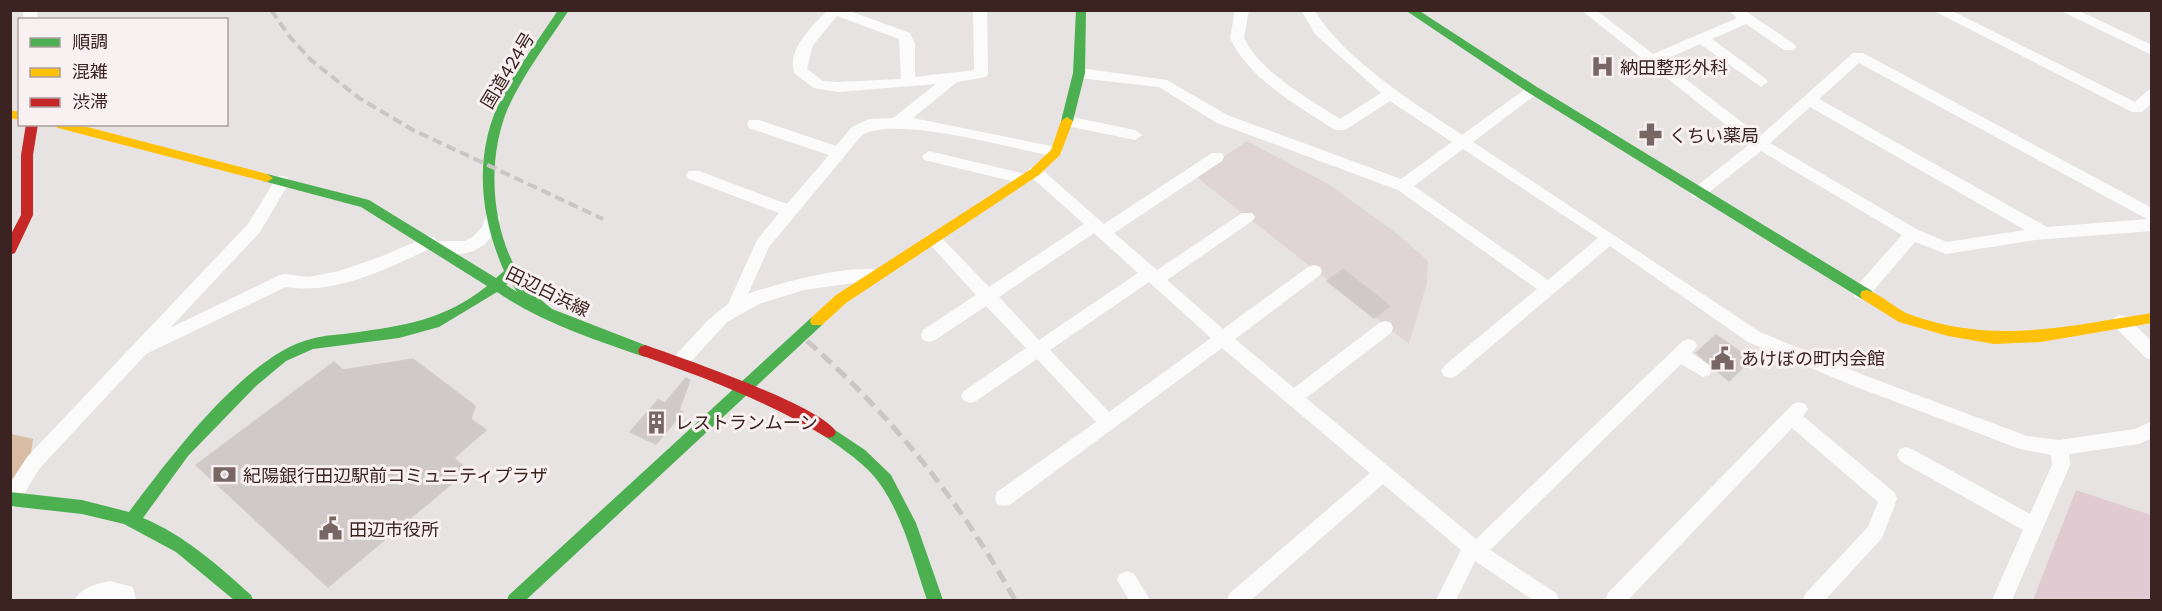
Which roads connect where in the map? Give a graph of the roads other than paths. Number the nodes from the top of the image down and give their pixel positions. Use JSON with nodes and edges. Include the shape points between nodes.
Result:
{"nodes":[{"id":1,"x":564,"y":10,"type":"edge"},
{"id":2,"x":980,"y":10,"type":"edge"},
{"id":3,"x":1081,"y":10,"type":"edge"},
{"id":4,"x":1242,"y":10,"type":"edge"},
{"id":5,"x":1307,"y":10,"type":"edge"},
{"id":6,"x":1410,"y":10,"type":"edge"},
{"id":7,"x":1587,"y":10,"type":"edge"},
{"id":8,"x":1734,"y":10,"type":"edge"},
{"id":9,"x":1938,"y":10,"type":"edge"},
{"id":10,"x":2065,"y":10,"type":"edge"},
{"id":11,"x":835,"y":11,"type":"edge"},
{"id":12,"x":1747,"y":19,"type":"junction"},
{"id":13,"x":1702,"y":39,"type":"junction"},
{"id":14,"x":1789,"y":47,"type":"dead end"},
{"id":15,"x":2151,"y":51,"type":"edge"},
{"id":16,"x":1651,"y":60,"type":"junction"},
{"id":17,"x":1079,"y":73,"type":"junction"},
{"id":18,"x":955,"y":77,"type":"junction"},
{"id":19,"x":908,"y":82,"type":"junction"},
{"id":20,"x":1761,"y":82,"type":"dead end"},
{"id":21,"x":1533,"y":90,"type":"junction"},
{"id":22,"x":1390,"y":94,"type":"junction"},
{"id":23,"x":2151,"y":94,"type":"edge"},
{"id":24,"x":1809,"y":100,"type":"junction"},
{"id":25,"x":1067,"y":122,"type":"junction"},
{"id":26,"x":897,"y":123,"type":"junction"},
{"id":27,"x":754,"y":124,"type":"dead end"},
{"id":28,"x":32,"y":126,"type":"edge"},
{"id":29,"x":66,"y":126,"type":"edge"},
{"id":30,"x":1135,"y":135,"type":"dead end"},
{"id":31,"x":1461,"y":141,"type":"junction"},
{"id":32,"x":1760,"y":144,"type":"junction"},
{"id":33,"x":1056,"y":152,"type":"junction"},
{"id":34,"x":839,"y":153,"type":"junction"},
{"id":35,"x":928,"y":156,"type":"dead end"},
{"id":36,"x":1217,"y":157,"type":"dead end"},
{"id":37,"x":694,"y":175,"type":"dead end"},
{"id":38,"x":1030,"y":176,"type":"junction"},
{"id":39,"x":282,"y":181,"type":"junction"},
{"id":40,"x":1403,"y":186,"type":"junction"},
{"id":41,"x":1698,"y":193,"type":"junction"},
{"id":42,"x":789,"y":211,"type":"junction"},
{"id":43,"x":493,"y":215,"type":"junction"},
{"id":44,"x":2151,"y":215,"type":"edge"},
{"id":45,"x":1247,"y":217,"type":"dead end"},
{"id":46,"x":2151,"y":225,"type":"edge"},
{"id":47,"x":1099,"y":229,"type":"junction"},
{"id":48,"x":2044,"y":233,"type":"junction"},
{"id":49,"x":1912,"y":234,"type":"junction"},
{"id":50,"x":1609,"y":238,"type":"junction"},
{"id":51,"x":933,"y":239,"type":"junction"},
{"id":52,"x":433,"y":244,"type":"junction"},
{"id":53,"x":10,"y":250,"type":"edge"},
{"id":54,"x":1314,"y":271,"type":"dead end"},
{"id":55,"x":512,"y":273,"type":"junction"},
{"id":56,"x":875,"y":275,"type":"junction"},
{"id":57,"x":1153,"y":276,"type":"junction"},
{"id":58,"x":496,"y":286,"type":"junction"},
{"id":59,"x":1549,"y":289,"type":"junction"},
{"id":60,"x":1861,"y":293,"type":"junction"},
{"id":61,"x":988,"y":296,"type":"junction"},
{"id":62,"x":735,"y":307,"type":"junction"},
{"id":63,"x":549,"y":314,"type":"junction"},
{"id":64,"x":2151,"y":318,"type":"edge"},
{"id":65,"x":2121,"y":322,"type":"junction"},
{"id":66,"x":1385,"y":328,"type":"dead end"},
{"id":67,"x":929,"y":335,"type":"dead end"},
{"id":68,"x":1222,"y":338,"type":"junction"},
{"id":69,"x":1038,"y":349,"type":"junction"},
{"id":70,"x":137,"y":353,"type":"junction"},
{"id":71,"x":2151,"y":353,"type":"edge"},
{"id":72,"x":681,"y":361,"type":"junction"},
{"id":73,"x":1702,"y":370,"type":"dead end"},
{"id":74,"x":1450,"y":371,"type":"dead end"},
{"id":75,"x":970,"y":396,"type":"dead end"},
{"id":76,"x":1294,"y":398,"type":"junction"},
{"id":77,"x":1108,"y":423,"type":"junction"},
{"id":78,"x":2151,"y":428,"type":"edge"},
{"id":79,"x":2059,"y":448,"type":"junction"},
{"id":80,"x":1906,"y":455,"type":"dead end"},
{"id":81,"x":1383,"y":473,"type":"junction"},
{"id":82,"x":1004,"y":498,"type":"dead end"},
{"id":83,"x":10,"y":499,"type":"edge"},
{"id":84,"x":126,"y":518,"type":"junction"},
{"id":85,"x":2034,"y":526,"type":"junction"},
{"id":86,"x":1474,"y":549,"type":"junction"},
{"id":87,"x":1127,"y":580,"type":"dead end"},
{"id":88,"x":238,"y":598,"type":"edge"},
{"id":89,"x":85,"y":600,"type":"edge"},
{"id":90,"x":126,"y":600,"type":"edge"},
{"id":91,"x":515,"y":600,"type":"edge"},
{"id":92,"x":935,"y":600,"type":"edge"},
{"id":93,"x":1140,"y":600,"type":"edge"},
{"id":94,"x":1237,"y":600,"type":"edge"},
{"id":95,"x":1446,"y":600,"type":"edge"},
{"id":96,"x":1550,"y":600,"type":"edge"},
{"id":97,"x":1615,"y":600,"type":"edge"},
{"id":98,"x":1814,"y":600,"type":"edge"},
{"id":99,"x":2002,"y":600,"type":"edge"}],
"edges":[{"from":1,"to":43,"type":"main road","name":"国道424号","via":[[496,124],[489,180]]},
{"from":2,"to":18,"type":"street","via":[[981,74]]},
{"from":3,"to":17,"type":"main road"},
{"from":4,"to":22,"type":"street","via":[[1237,37],[1255,64],[1340,126]]},
{"from":5,"to":22,"type":"street","via":[[1320,31]]},
{"from":6,"to":21,"type":"main road"},
{"from":7,"to":16,"type":"street"},
{"from":8,"to":12,"type":"street"},
{"from":9,"to":23,"type":"street","via":[[2137,109]]},
{"from":10,"to":15,"type":"street"},
{"from":11,"to":19,"type":"street","via":[[905,36]]},
{"from":11,"to":19,"type":"street","via":[[803,48],[800,71],[819,85],[838,87]]},
{"from":12,"to":13,"type":"street"},
{"from":12,"to":14,"type":"street"},
{"from":13,"to":16,"type":"street"},
{"from":13,"to":20,"type":"street"},
{"from":16,"to":32,"type":"street"},
{"from":17,"to":25,"type":"main road"},
{"from":17,"to":40,"type":"street","via":[[1162,83],[1222,119]]},
{"from":18,"to":19,"type":"street"},
{"from":18,"to":26,"type":"street"},
{"from":21,"to":31,"type":"street"},
{"from":21,"to":41,"type":"main road"},
{"from":22,"to":31,"type":"street"},
{"from":24,"to":32,"type":"street"},
{"from":24,"to":44,"type":"street","via":[[1858,56]]},
{"from":24,"to":48,"type":"street"},
{"from":25,"to":30,"type":"street"},
{"from":25,"to":33,"type":"main road"},
{"from":26,"to":33,"type":"street","via":[[914,123]]},
{"from":26,"to":34,"type":"street","via":[[869,124],[857,131]]},
{"from":27,"to":34,"type":"street"},
{"from":28,"to":53,"type":"main road","via":[[27,155],[27,215]]},
{"from":29,"to":39,"type":"main road","name":"田辺白浜線"},
{"from":31,"to":40,"type":"street"},
{"from":31,"to":50,"type":"street"},
{"from":32,"to":41,"type":"street"},
{"from":32,"to":49,"type":"street"},
{"from":33,"to":38,"type":"main road"},
{"from":34,"to":42,"type":"street"},
{"from":35,"to":38,"type":"street"},
{"from":36,"to":47,"type":"street"},
{"from":37,"to":42,"type":"street"},
{"from":38,"to":47,"type":"street"},
{"from":38,"to":51,"type":"main road"},
{"from":39,"to":52,"type":"main road","name":"田辺白浜線","via":[[365,204]]},
{"from":39,"to":70,"type":"street","via":[[254,228]]},
{"from":40,"to":59,"type":"street"},
{"from":41,"to":60,"type":"main road"},
{"from":42,"to":62,"type":"street","via":[[763,244]]},
{"from":43,"to":52,"type":"street","via":[[491,230],[475,244],[454,249]]},
{"from":43,"to":55,"type":"main road","name":"国道424号"},
{"from":45,"to":57,"type":"street"},
{"from":46,"to":48,"type":"street"},
{"from":47,"to":57,"type":"street"},
{"from":47,"to":61,"type":"street"},
{"from":48,"to":49,"type":"street","via":[[1946,249]]},
{"from":49,"to":60,"type":"street"},
{"from":50,"to":59,"type":"street"},
{"from":50,"to":79,"type":"street","via":[[1754,337],[2026,444]]},
{"from":51,"to":56,"type":"main road"},
{"from":51,"to":61,"type":"street"},
{"from":52,"to":58,"type":"main road","name":"田辺白浜線"},
{"from":52,"to":70,"type":"street","via":[[388,262],[306,284],[284,280]]},
{"from":54,"to":68,"type":"street"},
{"from":55,"to":58,"type":"main road"},
{"from":55,"to":63,"type":"main road","name":"国道424号","via":[[523,291]]},
{"from":56,"to":62,"type":"street","via":[[824,279],[781,289]]},
{"from":56,"to":91,"type":"main road","via":[[841,299]]},
{"from":57,"to":68,"type":"street"},
{"from":57,"to":69,"type":"street"},
{"from":58,"to":63,"type":"main road","name":"田辺白浜線"},
{"from":58,"to":84,"type":"main road","via":[[431,324],[311,344],[281,357],[183,451]]},
{"from":59,"to":74,"type":"street"},
{"from":60,"to":65,"type":"main road","via":[[1904,318],[1941,331],[1983,338],[2025,338]]},
{"from":61,"to":67,"type":"street"},
{"from":61,"to":69,"type":"street"},
{"from":62,"to":72,"type":"street"},
{"from":63,"to":72,"type":"main road","name":"田辺白浜線"},
{"from":64,"to":65,"type":"main road"},
{"from":65,"to":71,"type":"street"},
{"from":66,"to":76,"type":"street"},
{"from":68,"to":76,"type":"street"},
{"from":68,"to":77,"type":"street"},
{"from":69,"to":75,"type":"street"},
{"from":69,"to":77,"type":"street"},
{"from":70,"to":83,"type":"street","via":[[33,463]]},
{"from":72,"to":92,"type":"main road","name":"田辺白浜線","via":[[791,408],[843,441],[885,479],[912,533]]},
{"from":73,"to":86,"type":"street","via":[[1685,350]]},
{"from":76,"to":81,"type":"street"},
{"from":77,"to":82,"type":"street"},
{"from":78,"to":79,"type":"street","via":[[2139,436]]},
{"from":79,"to":85,"type":"street","via":[[2061,465]]},
{"from":80,"to":85,"type":"street"},
{"from":81,"to":86,"type":"street"},
{"from":81,"to":94,"type":"street"},
{"from":83,"to":84,"type":"main road","via":[[91,509]]},
{"from":84,"to":88,"type":"main road","via":[[196,556]]},
{"from":85,"to":99,"type":"street"},
{"from":86,"to":95,"type":"street"},
{"from":86,"to":96,"type":"street"},
{"from":87,"to":93,"type":"street"},
{"from":89,"to":90,"type":"street","via":[[111,589],[126,594]]},
{"from":97,"to":98,"type":"street","via":[[1796,413],[1888,499],[1875,532]]}]}
